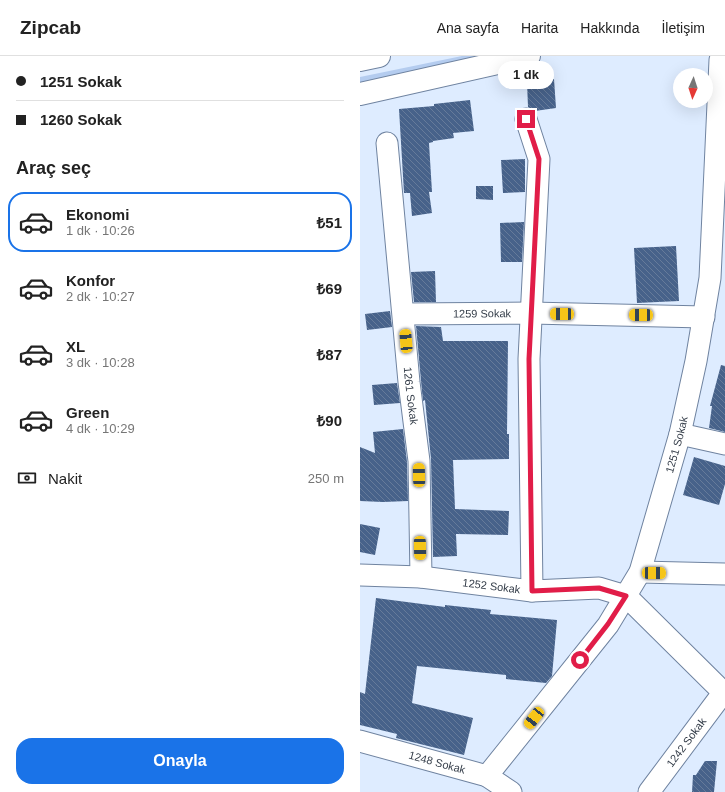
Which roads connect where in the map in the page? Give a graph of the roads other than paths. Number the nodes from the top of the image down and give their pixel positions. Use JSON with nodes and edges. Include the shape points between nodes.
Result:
{"nodes":[{"id":1,"x":529,"y":56,"type":"edge"},
{"id":2,"x":720,"y":60,"type":"dead end"},
{"id":3,"x":360,"y":94,"type":"edge"},
{"id":4,"x":526,"y":119,"type":"dead end"},
{"id":5,"x":387,"y":143,"type":"dead end"},
{"id":6,"x":531,"y":313,"type":"junction"},
{"id":7,"x":404,"y":314,"type":"junction"},
{"id":8,"x":704,"y":317,"type":"junction"},
{"id":9,"x":680,"y":434,"type":"junction"},
{"id":10,"x":725,"y":444,"type":"edge"},
{"id":11,"x":640,"y":572,"type":"junction"},
{"id":12,"x":360,"y":574,"type":"edge"},
{"id":13,"x":725,"y":574,"type":"edge"},
{"id":14,"x":421,"y":577,"type":"junction"},
{"id":15,"x":532,"y":591,"type":"junction"},
{"id":16,"x":626,"y":596,"type":"junction"},
{"id":17,"x":724,"y":693,"type":"edge"},
{"id":18,"x":360,"y":741,"type":"edge"},
{"id":19,"x":487,"y":776,"type":"junction"},
{"id":20,"x":511,"y":792,"type":"edge"},
{"id":21,"x":649,"y":792,"type":"edge"}],
"edges":[{"from":1,"to":3,"type":"highway"},
{"from":2,"to":8,"type":"street","name":"1251 Sokak","via":[[710,278]]},
{"from":4,"to":6,"type":"street","via":[[539,159]]},
{"from":5,"to":7,"type":"street","name":"1261 Sokak"},
{"from":6,"to":7,"type":"street","name":"1259 Sokak"},
{"from":6,"to":8,"type":"street","name":"1259 Sokak"},
{"from":6,"to":15,"type":"street","via":[[529,359]]},
{"from":7,"to":14,"type":"street","name":"1261 Sokak","via":[[418,460]]},
{"from":8,"to":9,"type":"street","name":"1251 Sokak"},
{"from":9,"to":10,"type":"street"},
{"from":9,"to":11,"type":"street","name":"1251 Sokak"},
{"from":11,"to":13,"type":"street"},
{"from":11,"to":16,"type":"street","name":"1251 Sokak"},
{"from":12,"to":14,"type":"street","name":"1252 Sokak"},
{"from":14,"to":15,"type":"street","name":"1252 Sokak"},
{"from":15,"to":16,"type":"street","name":"1252 Sokak","via":[[599,588]]},
{"from":16,"to":17,"type":"street","name":"1252 Sokak"},
{"from":16,"to":19,"type":"street","name":"1251 Sokak","via":[[608,624]]},
{"from":17,"to":21,"type":"street","name":"1242 Sokak"},
{"from":18,"to":19,"type":"street","name":"1248 Sokak"},
{"from":19,"to":20,"type":"street","name":"1248 Sokak"}]}
